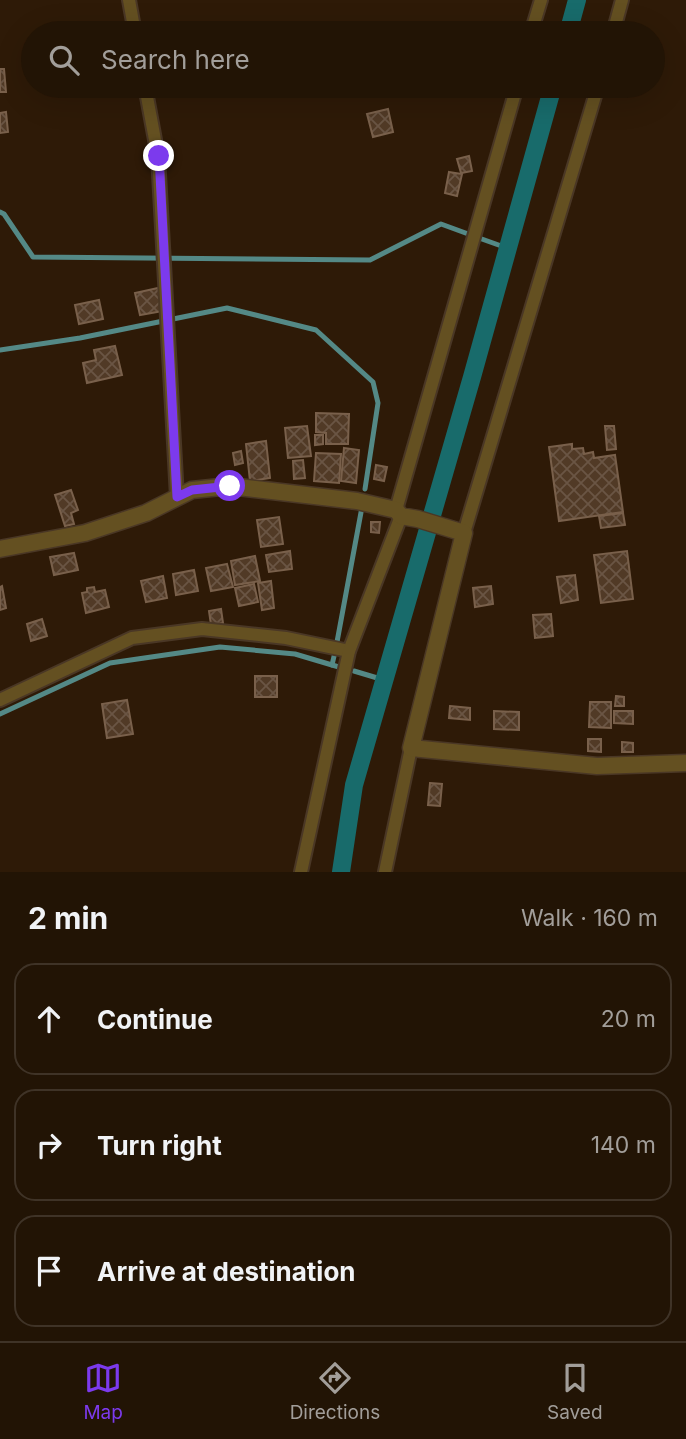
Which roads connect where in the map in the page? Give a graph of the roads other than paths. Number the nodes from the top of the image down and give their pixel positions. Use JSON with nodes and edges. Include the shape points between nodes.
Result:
{"nodes":[{"id":1,"x":129,"y":0,"type":"edge"},
{"id":2,"x":541,"y":0,"type":"edge"},
{"id":3,"x":622,"y":0,"type":"edge"},
{"id":4,"x":133,"y":21,"type":"edge"},
{"id":5,"x":535,"y":21,"type":"edge"},
{"id":6,"x":616,"y":21,"type":"edge"},
{"id":7,"x":147,"y":98,"type":"edge"},
{"id":8,"x":514,"y":98,"type":"edge"},
{"id":9,"x":594,"y":98,"type":"edge"},
{"id":10,"x":177,"y":497,"type":"junction"},
{"id":11,"x":399,"y":513,"type":"junction"},
{"id":12,"x":464,"y":533,"type":"junction"},
{"id":13,"x":0,"y":549,"type":"edge"},
{"id":14,"x":349,"y":651,"type":"junction"},
{"id":15,"x":0,"y":700,"type":"edge"},
{"id":16,"x":411,"y":748,"type":"junction"},
{"id":17,"x":686,"y":763,"type":"edge"},
{"id":18,"x":301,"y":872,"type":"edge"},
{"id":19,"x":385,"y":872,"type":"edge"}],
"edges":[{"from":1,"to":4,"type":"street"},
{"from":2,"to":5,"type":"street"},
{"from":3,"to":6,"type":"street"},
{"from":7,"to":10,"type":"street","via":[[159,156]]},
{"from":8,"to":11,"type":"street"},
{"from":9,"to":12,"type":"street"},
{"from":10,"to":11,"type":"street","via":[[192,490],[230,486],[357,501]]},
{"from":10,"to":13,"type":"street","via":[[146,513],[85,533]]},
{"from":11,"to":12,"type":"street"},
{"from":11,"to":14,"type":"street"},
{"from":12,"to":16,"type":"street"},
{"from":14,"to":15,"type":"street","via":[[286,638],[202,629],[132,638]]},
{"from":14,"to":18,"type":"street"},
{"from":16,"to":17,"type":"street","via":[[597,766]]},
{"from":16,"to":19,"type":"street"}]}
